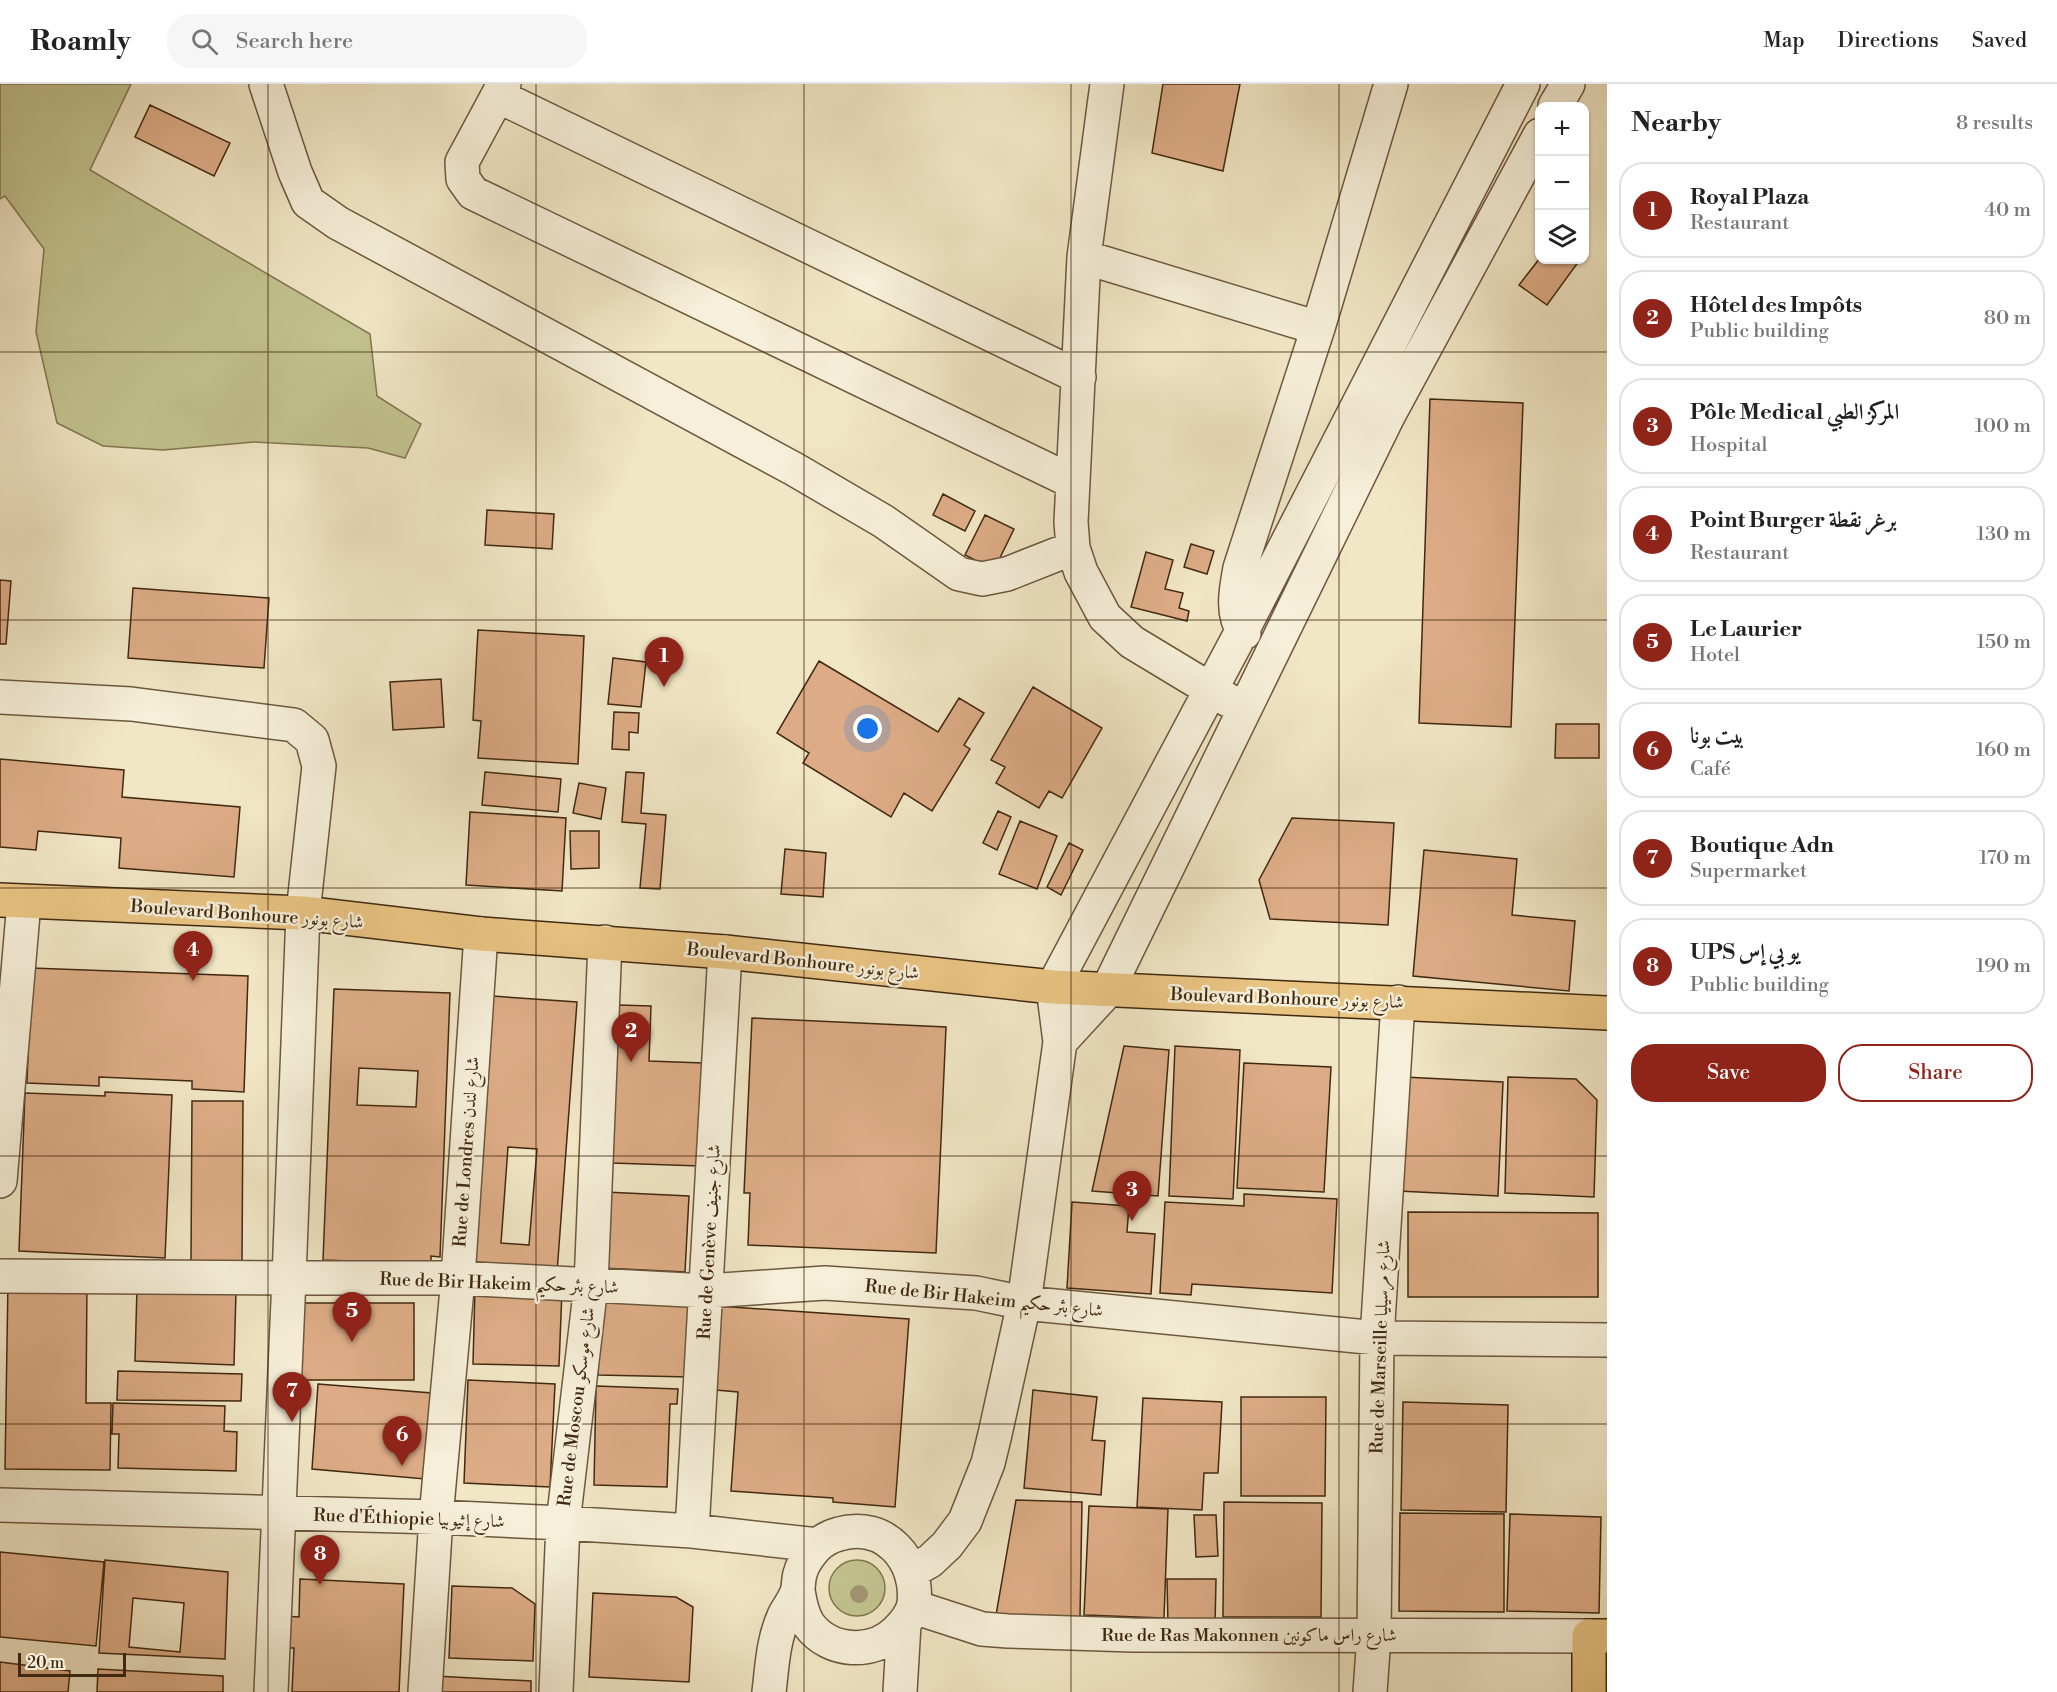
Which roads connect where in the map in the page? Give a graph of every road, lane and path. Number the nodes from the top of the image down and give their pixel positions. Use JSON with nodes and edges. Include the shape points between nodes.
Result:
{"nodes":[{"id":1,"x":266,"y":84,"type":"edge"},
{"id":2,"x":1107,"y":84,"type":"edge"},
{"id":3,"x":1391,"y":84,"type":"edge"},
{"id":4,"x":1523,"y":84,"type":"edge"},
{"id":5,"x":1568,"y":84,"type":"edge"},
{"id":6,"x":501,"y":90,"type":"edge"},
{"id":7,"x":1557,"y":102,"type":"edge"},
{"id":8,"x":1535,"y":142,"type":"edge"},
{"id":9,"x":1084,"y":257,"type":"junction"},
{"id":10,"x":1318,"y":328,"type":"junction"},
{"id":11,"x":1079,"y":376,"type":"junction"},
{"id":12,"x":1073,"y":482,"type":"junction"},
{"id":13,"x":1074,"y":548,"type":"junction"},
{"id":14,"x":1242,"y":631,"type":"junction"},
{"id":15,"x":1269,"y":659,"type":"junction"},
{"id":16,"x":1210,"y":689,"type":"junction"},
{"id":17,"x":0,"y":697,"type":"edge"},
{"id":18,"x":1244,"y":710,"type":"junction"},
{"id":19,"x":12,"y":901,"type":"edge"},
{"id":20,"x":303,"y":913,"type":"junction"},
{"id":21,"x":481,"y":934,"type":"junction"},
{"id":22,"x":605,"y":942,"type":"junction"},
{"id":23,"x":725,"y":952,"type":"junction"},
{"id":24,"x":1053,"y":987,"type":"junction"},
{"id":25,"x":1107,"y":991,"type":"junction"},
{"id":26,"x":1398,"y":1002,"type":"junction"},
{"id":27,"x":1607,"y":1013,"type":"edge"},
{"id":28,"x":1060,"y":1042,"type":"junction"},
{"id":29,"x":3,"y":1118,"type":"edge"},
{"id":30,"x":0,"y":1181,"type":"edge"},
{"id":31,"x":0,"y":1276,"type":"edge"},
{"id":32,"x":290,"y":1278,"type":"junction"},
{"id":33,"x":458,"y":1278,"type":"junction"},
{"id":34,"x":591,"y":1286,"type":"junction"},
{"id":35,"x":706,"y":1291,"type":"junction"},
{"id":36,"x":1024,"y":1303,"type":"junction"},
{"id":37,"x":1377,"y":1338,"type":"junction"},
{"id":38,"x":1607,"y":1340,"type":"edge"},
{"id":39,"x":0,"y":1505,"type":"edge"},
{"id":40,"x":278,"y":1514,"type":"junction"},
{"id":41,"x":436,"y":1517,"type":"junction"},
{"id":42,"x":563,"y":1523,"type":"junction"},
{"id":43,"x":692,"y":1531,"type":"junction"},
{"id":44,"x":818,"y":1545,"type":"junction"},
{"id":45,"x":912,"y":1571,"type":"junction"},
{"id":46,"x":798,"y":1591,"type":"junction"},
{"id":47,"x":909,"y":1615,"type":"junction"},
{"id":48,"x":1374,"y":1636,"type":"junction"},
{"id":49,"x":1598,"y":1636,"type":"edge"},
{"id":50,"x":271,"y":1692,"type":"edge"},
{"id":51,"x":425,"y":1692,"type":"edge"},
{"id":52,"x":556,"y":1692,"type":"edge"},
{"id":53,"x":769,"y":1692,"type":"edge"},
{"id":54,"x":900,"y":1692,"type":"edge"},
{"id":55,"x":1370,"y":1692,"type":"edge"},
{"id":56,"x":1588,"y":1692,"type":"edge"}],
"edges":[{"from":1,"to":13,"type":"street","via":[[308,202],[338,223],[794,469],[883,521],[959,574],[982,579],[1007,574]]},
{"from":2,"to":9,"type":"street"},
{"from":3,"to":10,"type":"street"},
{"from":4,"to":14,"type":"street"},
{"from":5,"to":7,"type":"street"},
{"from":6,"to":11,"type":"street"},
{"from":6,"to":12,"type":"street","via":[[462,162],[463,180],[473,193]]},
{"from":8,"to":15,"type":"street","via":[[1387,418]]},
{"from":9,"to":10,"type":"street"},
{"from":9,"to":11,"type":"street"},
{"from":10,"to":14,"type":"street","via":[[1240,568],[1235,601]]},
{"from":11,"to":12,"type":"street"},
{"from":12,"to":13,"type":"street"},
{"from":13,"to":16,"type":"street","via":[[1081,572],[1105,617],[1132,642]]},
{"from":14,"to":15,"type":"street"},
{"from":14,"to":16,"type":"street"},
{"from":15,"to":18,"type":"street"},
{"from":16,"to":18,"type":"street"},
{"from":16,"to":24,"type":"street"},
{"from":17,"to":20,"type":"street","via":[[131,704],[294,725],[312,740],[319,766]]},
{"from":18,"to":25,"type":"street"},
{"from":19,"to":20,"type":"main road","name":"Boulevard Bonhoure شارع بونور"},
{"from":19,"to":29,"type":"street"},
{"from":20,"to":21,"type":"main road","name":"Boulevard Bonhoure شارع بونور"},
{"from":20,"to":32,"type":"street"},
{"from":21,"to":22,"type":"main road","name":"Boulevard Bonhoure شارع بونور"},
{"from":21,"to":33,"type":"street","name":"Rue de Londres شارع لندن"},
{"from":22,"to":23,"type":"main road","name":"Boulevard Bonhoure شارع بونور"},
{"from":22,"to":34,"type":"street","name":"Rue de Moscou شارع موسكو"},
{"from":23,"to":24,"type":"main road","name":"Boulevard Bonhoure شارع بونور"},
{"from":23,"to":35,"type":"street","name":"Rue de Genève شارع جنيف"},
{"from":24,"to":25,"type":"main road","name":"Boulevard Bonhoure شارع بونور"},
{"from":24,"to":28,"type":"street"},
{"from":25,"to":26,"type":"main road","name":"Boulevard Bonhoure شارع بونور"},
{"from":25,"to":28,"type":"street"},
{"from":26,"to":27,"type":"main road","name":"Boulevard Bonhoure شارع بونور"},
{"from":26,"to":37,"type":"street","name":"Rue de Marseille شارع مرسيليا"},
{"from":28,"to":36,"type":"street"},
{"from":29,"to":30,"type":"street"},
{"from":31,"to":32,"type":"street","name":"Rue de Bir Hakeim شارع بئر حكيم"},
{"from":32,"to":33,"type":"street","name":"Rue de Bir Hakeim شارع بئر حكيم"},
{"from":32,"to":40,"type":"street"},
{"from":33,"to":34,"type":"street","name":"Rue de Bir Hakeim شارع بئر حكيم"},
{"from":33,"to":41,"type":"street","name":"Rue de Londres شارع لندن"},
{"from":34,"to":35,"type":"street","name":"Rue de Bir Hakeim شارع بئر حكيم"},
{"from":34,"to":42,"type":"street","name":"Rue de Moscou شارع موسكو"},
{"from":35,"to":36,"type":"street","name":"Rue de Bir Hakeim شارع بئر حكيم","via":[[825,1283],[976,1293]]},
{"from":35,"to":43,"type":"street","name":"Rue de Genève شارع جنيف"},
{"from":36,"to":37,"type":"street","name":"Rue de Bir Hakeim شارع بئر حكيم"},
{"from":36,"to":45,"type":"street","via":[[988,1463],[965,1521],[947,1545]]},
{"from":37,"to":38,"type":"street","name":"Rue de Bir Hakeim شارع بئر حكيم"},
{"from":37,"to":48,"type":"street","name":"Rue de Marseille شارع مرسيليا"},
{"from":39,"to":40,"type":"street","name":"Rue d'Éthiopie شارع إثيوبيا"},
{"from":40,"to":41,"type":"street","name":"Rue d'Éthiopie شارع إثيوبيا"},
{"from":40,"to":50,"type":"street"},
{"from":41,"to":42,"type":"street","name":"Rue d'Éthiopie شارع إثيوبيا"},
{"from":41,"to":51,"type":"street","name":"Rue de Londres شارع لندن"},
{"from":42,"to":43,"type":"street","name":"Rue d'Éthiopie شارع إثيوبيا"},
{"from":42,"to":52,"type":"street","name":"Rue de Moscou شارع موسكو"},
{"from":43,"to":44,"type":"street","name":"Rue d'Éthiopie شارع إثيوبيا"},
{"from":44,"to":45,"type":"street","via":[[849,1531],[866,1532],[884,1538],[899,1551]]},
{"from":44,"to":46,"type":"street","via":[[800,1574]]},
{"from":45,"to":47,"type":"street","via":[[915,1586]]},
{"from":46,"to":47,"type":"street","via":[[809,1625],[822,1638],[839,1646],[874,1646],[891,1637]]},
{"from":46,"to":53,"type":"street","via":[[783,1618]]},
{"from":47,"to":48,"type":"street","name":"Rue de Ras Makonnen شارع راس ماكونين","via":[[1008,1631]]},
{"from":47,"to":54,"type":"street"},
{"from":48,"to":49,"type":"street","name":"Rue de Ras Makonnen شارع راس ماكونين"},
{"from":48,"to":55,"type":"street","name":"Rue de Marseille شارع مرسيليا"},
{"from":49,"to":56,"type":"main road"}]}
